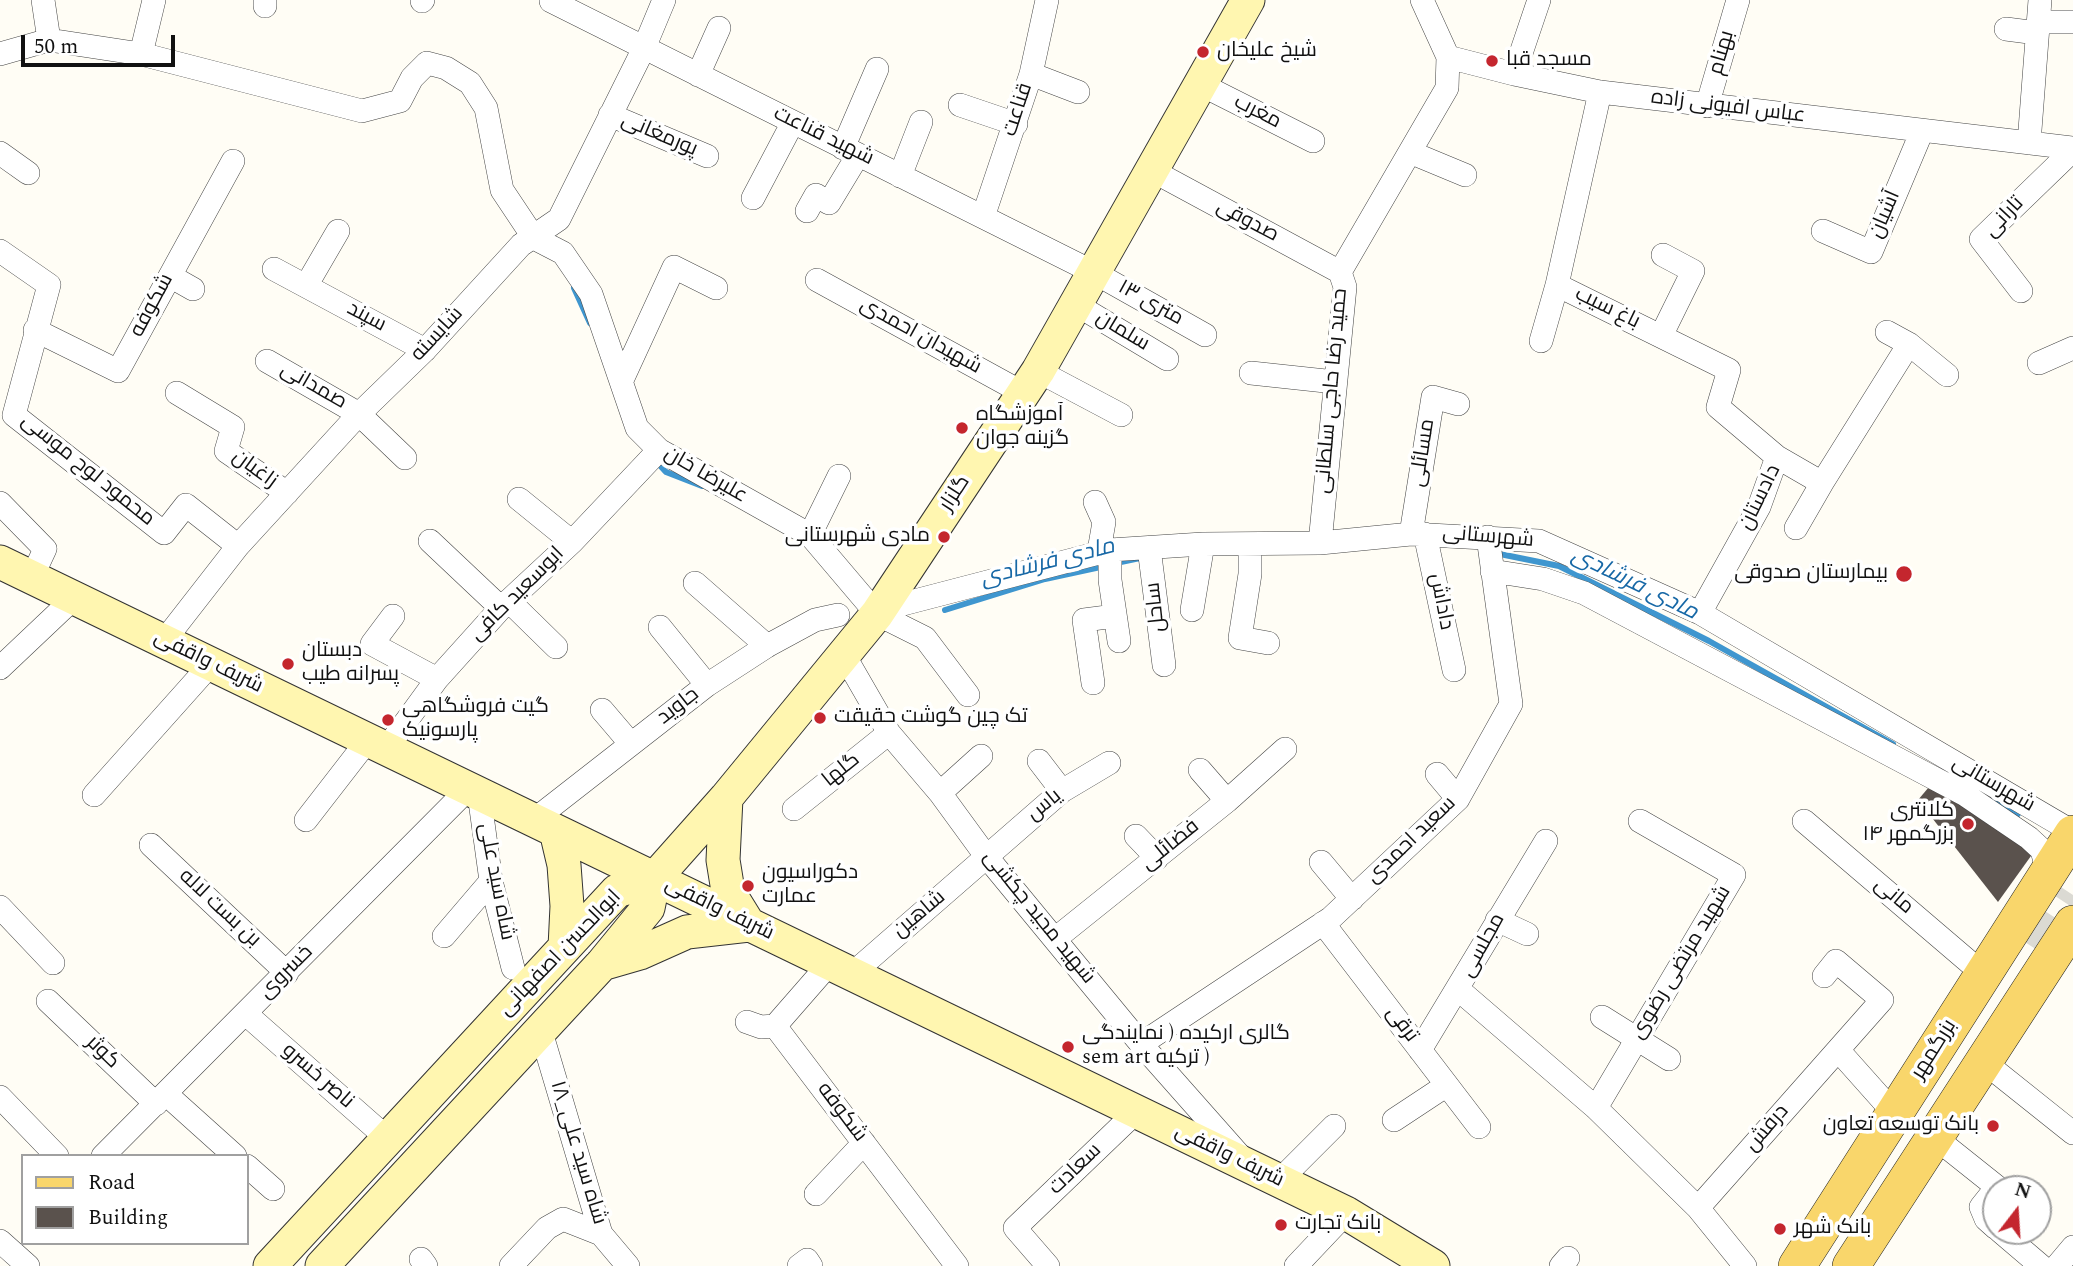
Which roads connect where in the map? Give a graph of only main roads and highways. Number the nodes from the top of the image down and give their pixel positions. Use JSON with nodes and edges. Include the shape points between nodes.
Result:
{"nodes":[{"id":1,"x":1248,"y":0,"type":"edge"},
{"id":2,"x":0,"y":562,"type":"edge"},
{"id":3,"x":726,"y":798,"type":"junction"},
{"id":4,"x":545,"y":826,"type":"junction"},
{"id":5,"x":2073,"y":833,"type":"edge"},
{"id":6,"x":654,"y":879,"type":"junction"},
{"id":7,"x":749,"y":925,"type":"junction"},
{"id":8,"x":2070,"y":933,"type":"tunnel mouth"},
{"id":9,"x":565,"y":947,"type":"junction"},
{"id":10,"x":602,"y":964,"type":"junction"},
{"id":11,"x":346,"y":1183,"type":"junction"},
{"id":12,"x":377,"y":1206,"type":"junction"},
{"id":13,"x":308,"y":1225,"type":"junction"},
{"id":14,"x":326,"y":1262,"type":"edge"},
{"id":15,"x":270,"y":1266,"type":"edge"},
{"id":16,"x":1433,"y":1266,"type":"edge"},
{"id":17,"x":1797,"y":1266,"type":"edge"},
{"id":18,"x":1851,"y":1266,"type":"edge"}],
"edges":[{"from":1,"to":3,"type":"main road","name":"گلزار","via":[[1031,382],[879,612]]},
{"from":2,"to":4,"type":"main road","name":"شریف واقفی"},
{"from":3,"to":6,"type":"main road","name":"گلزار"},
{"from":3,"to":7,"type":"main road","via":[[723,860],[728,891]]},
{"from":4,"to":6,"type":"main road","name":"شریف واقفی"},
{"from":4,"to":9,"type":"main road","via":[[565,878]]},
{"from":5,"to":17,"type":"main road","name":"بزرگمهر"},
{"from":6,"to":7,"type":"main road","name":"شریف واقفی"},
{"from":6,"to":9,"type":"main road","name":"ابوالحسن اصفهانی","via":[[617,891]]},
{"from":6,"to":10,"type":"main road","name":"ابوالحسن اصفهانی","via":[[648,908]]},
{"from":7,"to":10,"type":"main road","via":[[687,932]]},
{"from":7,"to":16,"type":"main road","name":"شریف واقفی","via":[[1346,1213]]},
{"from":8,"to":18,"type":"main road"},
{"from":9,"to":11,"type":"main road","name":"ابوالحسن اصفهانی"},
{"from":10,"to":12,"type":"main road","name":"ابوالحسن اصفهانی"},
{"from":11,"to":12,"type":"main road","via":[[353,1206]]},
{"from":11,"to":13,"type":"main road","name":"ابوالحسن اصفهانی"},
{"from":12,"to":14,"type":"main road","name":"ابوالحسن اصفهانی"},
{"from":13,"to":14,"type":"main road","via":[[328,1235],[332,1251]]},
{"from":13,"to":15,"type":"main road","name":"ابوالحسن اصفهانی"}]}
